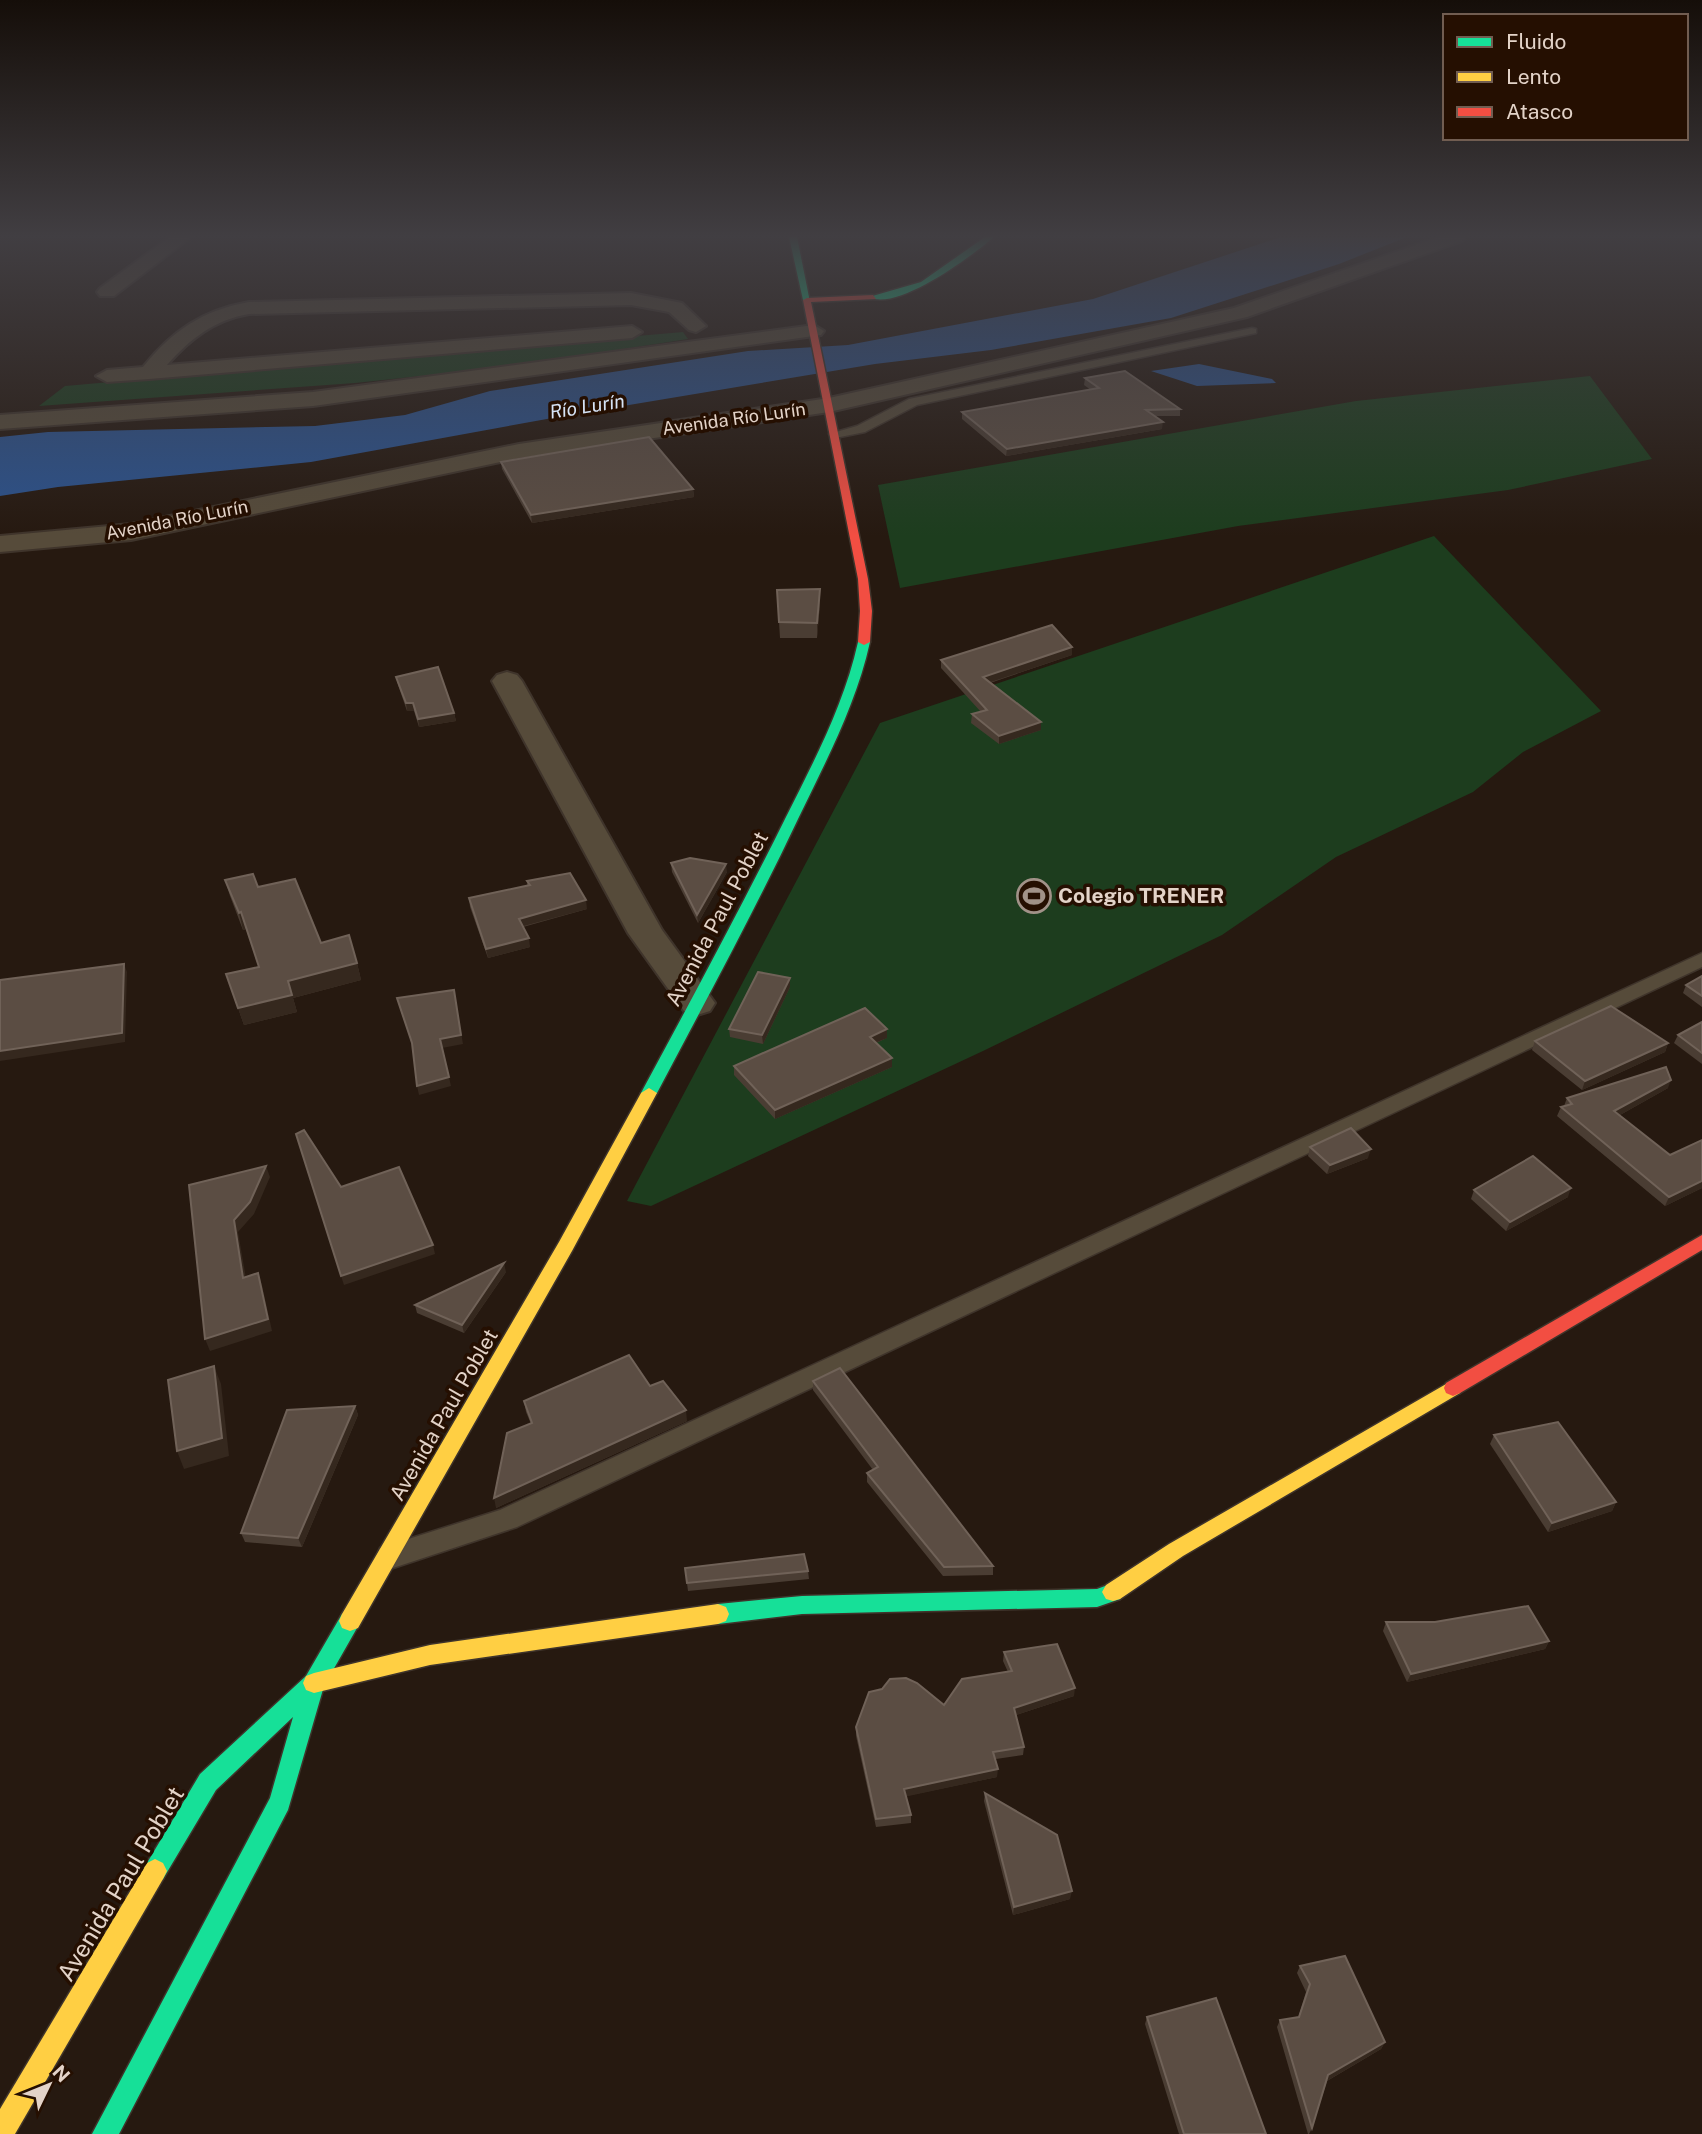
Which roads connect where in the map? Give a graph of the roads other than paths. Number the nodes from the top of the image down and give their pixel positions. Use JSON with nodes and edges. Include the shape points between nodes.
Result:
{"nodes":[{"id":1,"x":181,"y":337,"type":"edge"},
{"id":2,"x":574,"y":337,"type":"edge"},
{"id":3,"x":712,"y":337,"type":"edge"},
{"id":4,"x":815,"y":337,"type":"edge"},
{"id":5,"x":1130,"y":337,"type":"edge"},
{"id":6,"x":1225,"y":337,"type":"edge"},
{"id":7,"x":149,"y":373,"type":"junction"},
{"id":8,"x":107,"y":376,"type":"dead end"},
{"id":9,"x":828,"y":401,"type":"junction"},
{"id":10,"x":0,"y":422,"type":"edge"},
{"id":11,"x":835,"y":434,"type":"junction"},
{"id":12,"x":0,"y":544,"type":"edge"},
{"id":13,"x":508,"y":681,"type":"dead end"},
{"id":14,"x":1702,"y":959,"type":"edge"},
{"id":15,"x":697,"y":1003,"type":"junction"},
{"id":16,"x":1702,"y":1242,"type":"edge"},
{"id":17,"x":385,"y":1559,"type":"junction"},
{"id":18,"x":314,"y":1683,"type":"junction"},
{"id":19,"x":0,"y":2134,"type":"edge"},
{"id":20,"x":104,"y":2134,"type":"edge"}],
"edges":[{"from":1,"to":7,"type":"street"},
{"from":2,"to":7,"type":"street"},
{"from":3,"to":10,"type":"street","via":[[313,399]]},
{"from":4,"to":9,"type":"main road","name":"Avenida Paul Poblet"},
{"from":5,"to":9,"type":"street","name":"Avenida Río Lurín"},
{"from":6,"to":11,"type":"lane","via":[[912,402],[868,426]]},
{"from":7,"to":8,"type":"street"},
{"from":9,"to":11,"type":"main road","name":"Avenida Paul Poblet"},
{"from":9,"to":12,"type":"street","name":"Avenida Río Lurín","via":[[519,451],[131,532]]},
{"from":11,"to":15,"type":"main road","name":"Avenida Paul Poblet","via":[[866,611],[856,677],[842,716],[763,880]]},
{"from":13,"to":15,"type":"street","via":[[646,933]]},
{"from":14,"to":17,"type":"lane","via":[[507,1519]]},
{"from":15,"to":17,"type":"main road","name":"Avenida Paul Poblet","via":[[566,1246]]},
{"from":16,"to":18,"type":"main road","via":[[1176,1550],[1119,1590],[1097,1598],[775,1608],[430,1655]]},
{"from":17,"to":18,"type":"main road","name":"Avenida Paul Poblet"},
{"from":18,"to":19,"type":"main road","name":"Avenida Paul Poblet","via":[[208,1782]]},
{"from":18,"to":20,"type":"main road","name":"Avenida Paul Poblet","via":[[280,1802]]}]}
